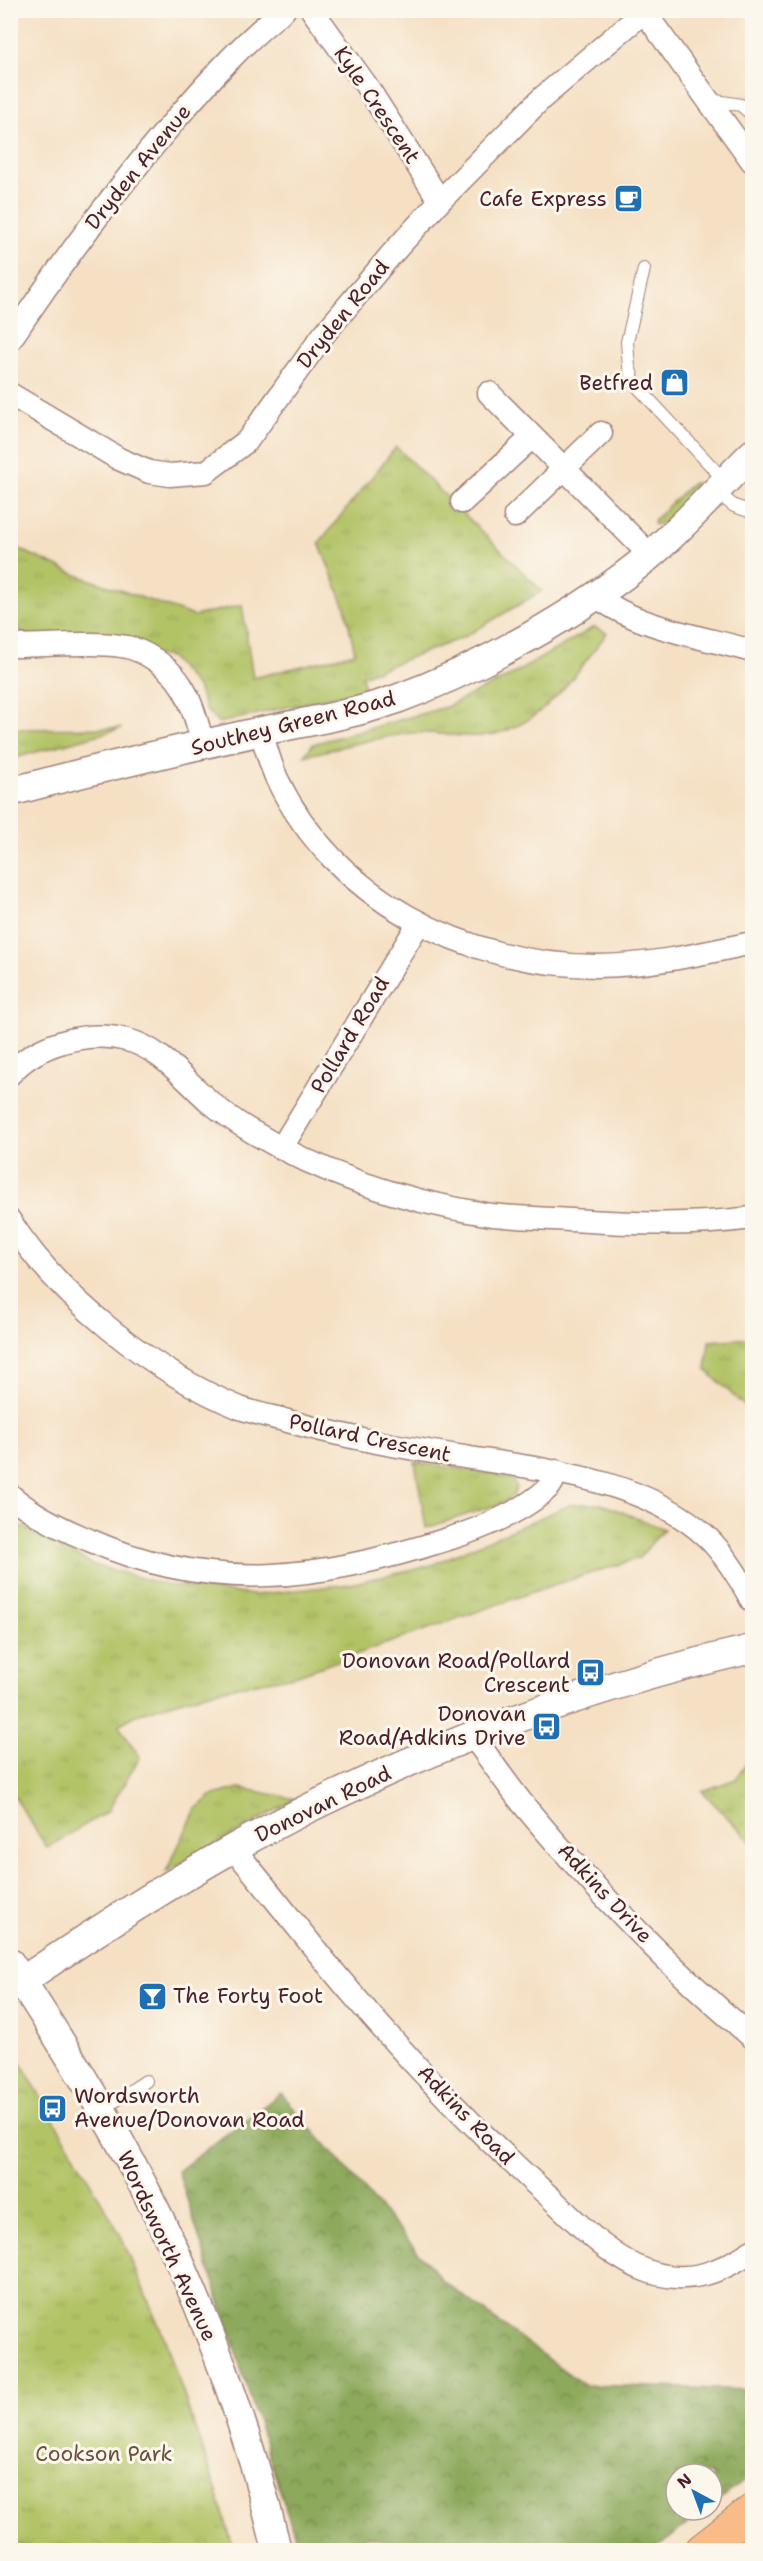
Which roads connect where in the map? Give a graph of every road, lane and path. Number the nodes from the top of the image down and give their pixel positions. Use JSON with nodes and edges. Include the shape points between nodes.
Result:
{"nodes":[{"id":1,"x":284,"y":10,"type":"edge"},
{"id":2,"x":312,"y":10,"type":"edge"},
{"id":3,"x":644,"y":11,"type":"edge"},
{"id":4,"x":710,"y":100,"type":"junction"},
{"id":5,"x":753,"y":115,"type":"edge"},
{"id":6,"x":753,"y":161,"type":"edge"},
{"id":7,"x":440,"y":201,"type":"junction"},
{"id":8,"x":644,"y":269,"type":"dead end"},
{"id":9,"x":10,"y":340,"type":"edge"},
{"id":10,"x":489,"y":393,"type":"dead end"},
{"id":11,"x":10,"y":394,"type":"edge"},
{"id":12,"x":601,"y":433,"type":"dead end"},
{"id":13,"x":532,"y":437,"type":"junction"},
{"id":14,"x":753,"y":454,"type":"edge"},
{"id":15,"x":564,"y":469,"type":"junction"},
{"id":16,"x":719,"y":486,"type":"junction"},
{"id":17,"x":462,"y":502,"type":"dead end"},
{"id":18,"x":753,"y":512,"type":"edge"},
{"id":19,"x":515,"y":516,"type":"dead end"},
{"id":20,"x":650,"y":555,"type":"junction"},
{"id":21,"x":595,"y":595,"type":"junction"},
{"id":22,"x":10,"y":646,"type":"edge"},
{"id":23,"x":753,"y":651,"type":"edge"},
{"id":24,"x":261,"y":732,"type":"junction"},
{"id":25,"x":204,"y":745,"type":"junction"},
{"id":26,"x":10,"y":792,"type":"edge"},
{"id":27,"x":419,"y":923,"type":"junction"},
{"id":28,"x":753,"y":944,"type":"edge"},
{"id":29,"x":10,"y":1074,"type":"edge"},
{"id":30,"x":282,"y":1147,"type":"junction"},
{"id":31,"x":753,"y":1218,"type":"edge"},
{"id":32,"x":10,"y":1221,"type":"edge"},
{"id":33,"x":557,"y":1472,"type":"junction"},
{"id":34,"x":10,"y":1495,"type":"edge"},
{"id":35,"x":753,"y":1601,"type":"edge"},
{"id":36,"x":753,"y":1648,"type":"edge"},
{"id":37,"x":472,"y":1735,"type":"junction"},
{"id":38,"x":234,"y":1849,"type":"junction"},
{"id":39,"x":16,"y":1972,"type":"edge"},
{"id":40,"x":753,"y":2037,"type":"edge"},
{"id":41,"x":146,"y":2081,"type":"dead end"},
{"id":42,"x":101,"y":2110,"type":"junction"},
{"id":43,"x":753,"y":2251,"type":"edge"},
{"id":44,"x":753,"y":2511,"type":"edge"},
{"id":45,"x":277,"y":2550,"type":"edge"},
{"id":46,"x":702,"y":2550,"type":"edge"}],
"edges":[{"from":1,"to":9,"type":"street","name":"Dryden Avenue","via":[[201,90],[144,156]]},
{"from":2,"to":7,"type":"street","name":"Kyle Crescent"},
{"from":3,"to":4,"type":"street"},
{"from":3,"to":7,"type":"street","name":"Dryden Road","via":[[542,98]]},
{"from":4,"to":5,"type":"lane","via":[[741,105]]},
{"from":4,"to":6,"type":"street"},
{"from":7,"to":11,"type":"street","name":"Dryden Road","via":[[324,334],[247,441],[206,472],[148,472]]},
{"from":8,"to":16,"type":"lane","via":[[627,342],[629,367],[635,384]]},
{"from":10,"to":13,"type":"street"},
{"from":12,"to":15,"type":"street"},
{"from":13,"to":15,"type":"street"},
{"from":13,"to":17,"type":"street"},
{"from":14,"to":16,"type":"street","name":"Southey Green Road"},
{"from":15,"to":19,"type":"street"},
{"from":15,"to":20,"type":"street"},
{"from":16,"to":18,"type":"lane","via":[[734,507]]},
{"from":16,"to":20,"type":"street","name":"Southey Green Road"},
{"from":20,"to":21,"type":"street","name":"Southey Green Road"},
{"from":21,"to":23,"type":"street","via":[[628,616]]},
{"from":21,"to":24,"type":"street","name":"Southey Green Road","via":[[465,670],[392,700]]},
{"from":22,"to":25,"type":"street","via":[[134,649],[181,684]]},
{"from":24,"to":25,"type":"street","name":"Southey Green Road"},
{"from":24,"to":27,"type":"street","via":[[276,777],[297,815],[330,857],[371,894]]},
{"from":25,"to":26,"type":"street","name":"Southey Green Road"},
{"from":27,"to":28,"type":"street","via":[[470,946],[555,964],[597,966],[676,959]]},
{"from":27,"to":30,"type":"street","name":"Pollard Road"},
{"from":29,"to":30,"type":"street","via":[[44,1048],[70,1040],[128,1040],[153,1052],[212,1104]]},
{"from":30,"to":31,"type":"street","via":[[333,1173],[405,1197],[486,1214],[633,1225]]},
{"from":32,"to":33,"type":"street","name":"Pollard Crescent","via":[[61,1283],[122,1339],[188,1383],[241,1408],[325,1432]]},
{"from":33,"to":34,"type":"street","via":[[550,1486],[517,1510],[471,1532],[336,1570],[278,1576],[225,1575],[168,1567],[113,1551],[62,1529]]},
{"from":33,"to":35,"type":"street","name":"Pollard Crescent","via":[[626,1490],[676,1514],[708,1538]]},
{"from":36,"to":37,"type":"street","name":"Donovan Road","via":[[565,1700]]},
{"from":37,"to":38,"type":"street","name":"Donovan Road","via":[[304,1811]]},
{"from":37,"to":40,"type":"street","name":"Adkins Drive","via":[[526,1807],[598,1888]]},
{"from":38,"to":39,"type":"street","name":"Donovan Road","via":[[96,1931]]},
{"from":38,"to":43,"type":"street","name":"Adkins Road","via":[[344,1984],[429,2079],[520,2171],[602,2244],[651,2272],[679,2277],[705,2276]]},
{"from":39,"to":42,"type":"street","name":"Wordsworth Avenue"},
{"from":41,"to":42,"type":"lane"},
{"from":42,"to":45,"type":"street","name":"Wordsworth Avenue","via":[[148,2195],[186,2276],[223,2371]]},
{"from":44,"to":46,"type":"main road"}]}
